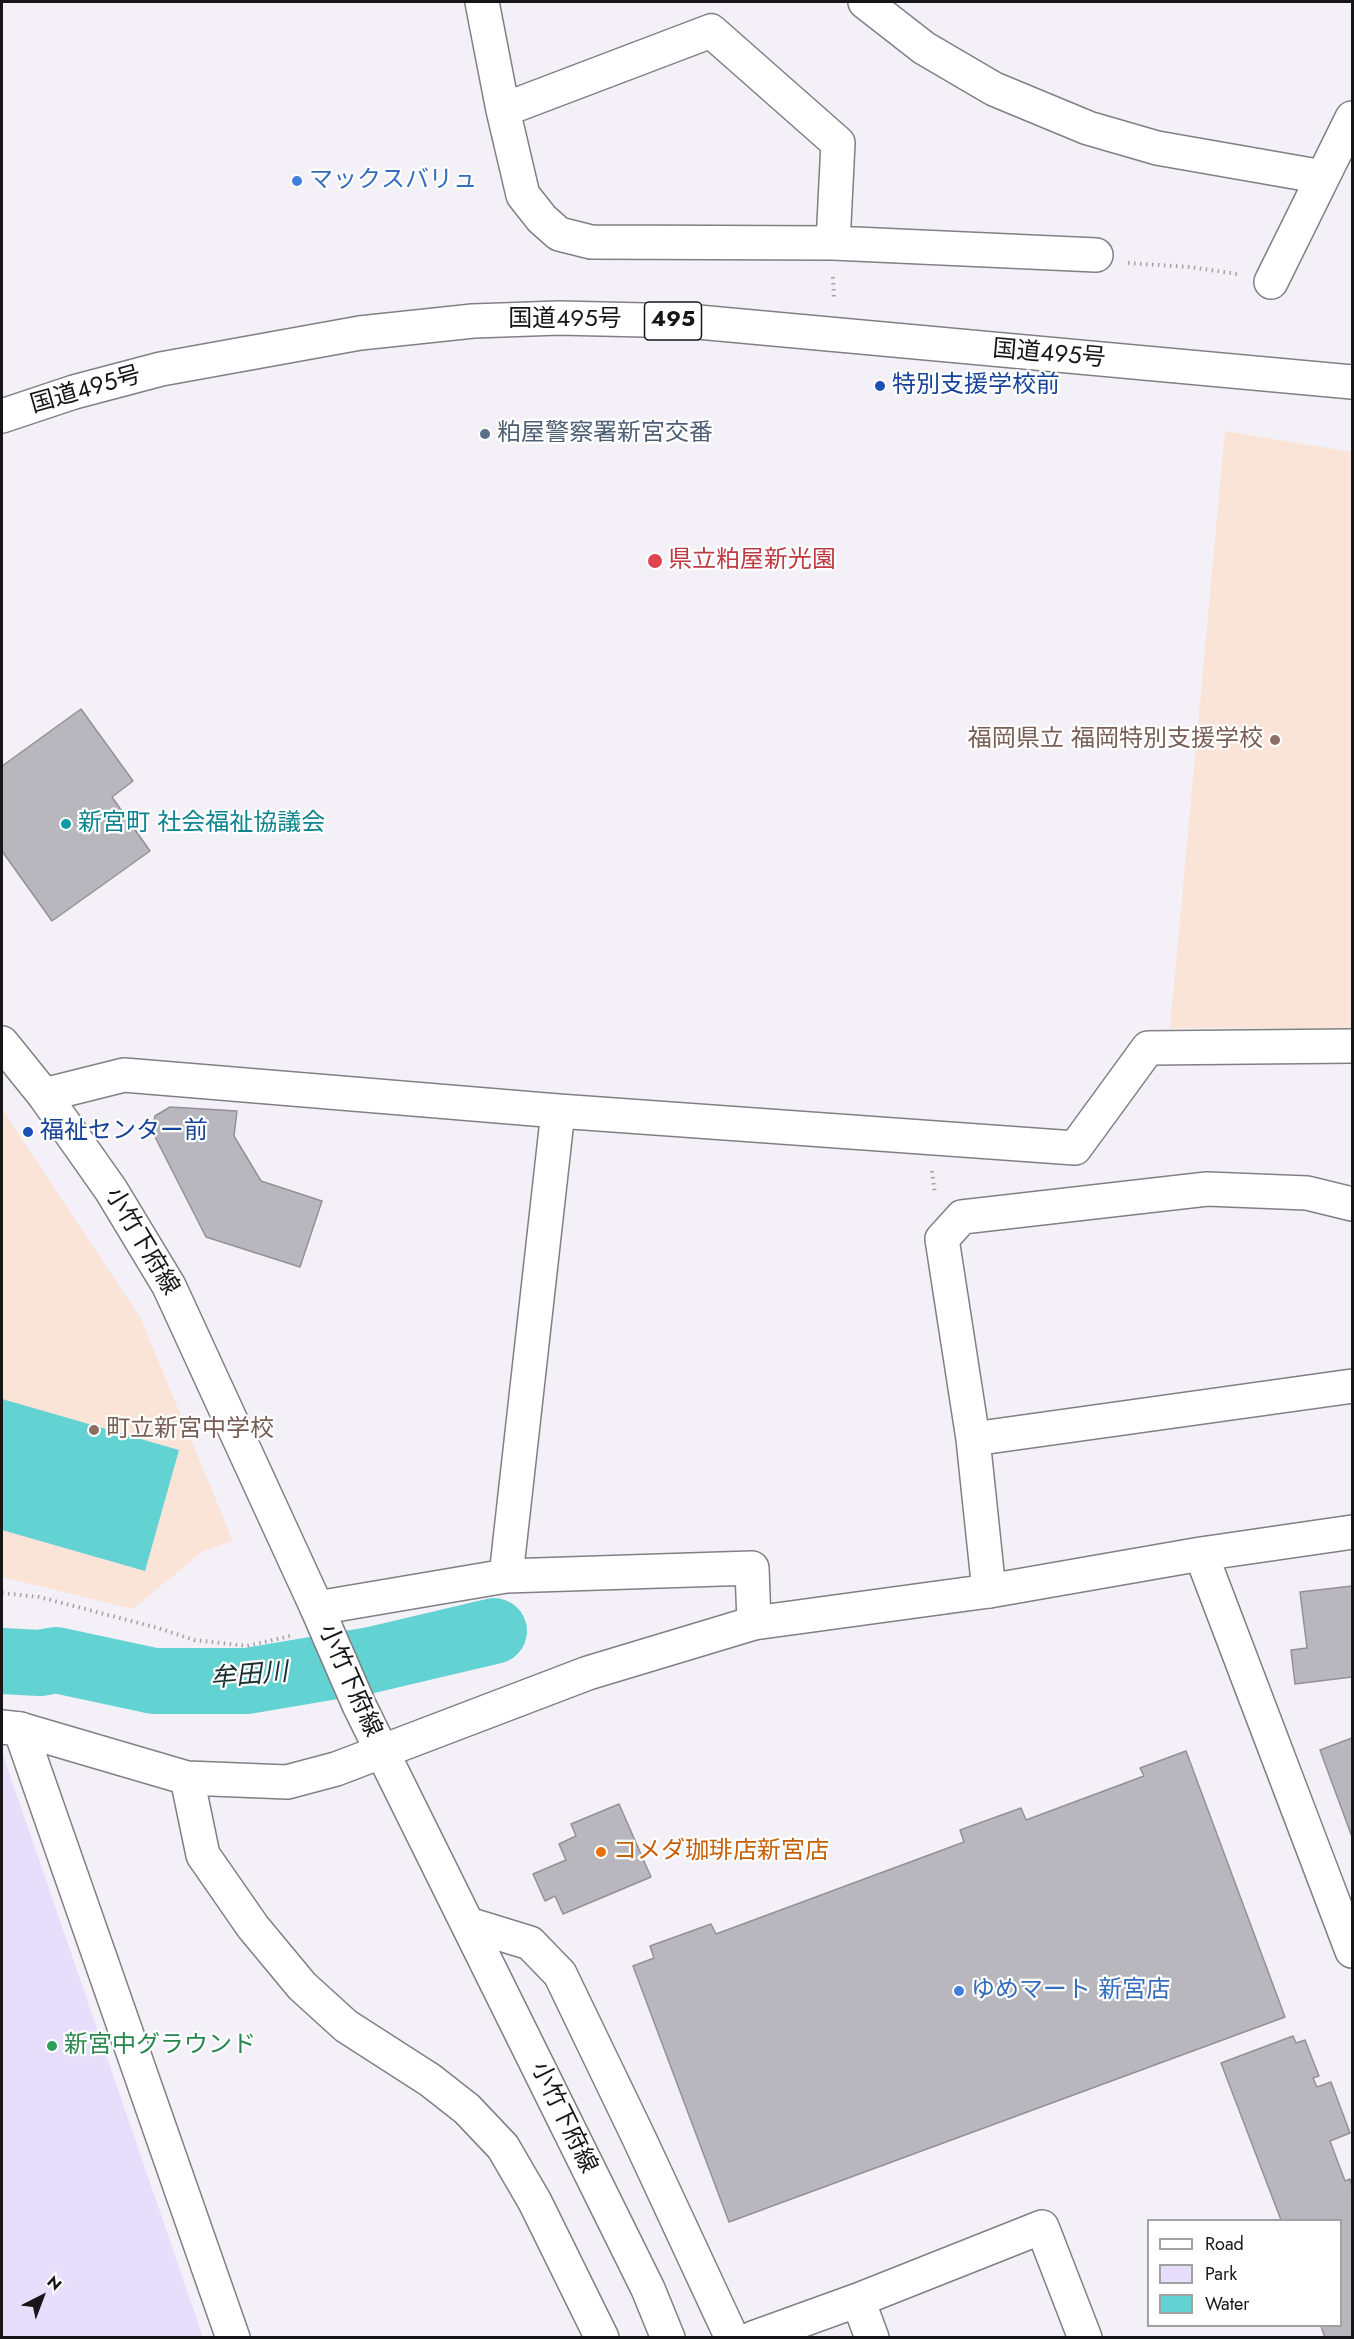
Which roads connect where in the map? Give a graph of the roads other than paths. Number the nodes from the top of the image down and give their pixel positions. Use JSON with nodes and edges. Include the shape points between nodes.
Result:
{"nodes":[{"id":1,"x":482,"y":2,"type":"edge"},
{"id":2,"x":865,"y":2,"type":"edge"},
{"id":3,"x":503,"y":110,"type":"junction"},
{"id":4,"x":1353,"y":118,"type":"edge"},
{"id":5,"x":1323,"y":177,"type":"junction"},
{"id":6,"x":833,"y":243,"type":"junction"},
{"id":7,"x":1096,"y":255,"type":"road end"},
{"id":8,"x":1271,"y":282,"type":"road end"},
{"id":9,"x":1353,"y":382,"type":"edge"},
{"id":10,"x":2,"y":416,"type":"edge"},
{"id":11,"x":2,"y":1043,"type":"edge"},
{"id":12,"x":1353,"y":1046,"type":"edge"},
{"id":13,"x":44,"y":1095,"type":"junction"},
{"id":14,"x":558,"y":1111,"type":"junction"},
{"id":15,"x":1353,"y":1204,"type":"edge"},
{"id":16,"x":1353,"y":1386,"type":"edge"},
{"id":17,"x":974,"y":1439,"type":"junction"},
{"id":18,"x":1353,"y":1532,"type":"edge"},
{"id":19,"x":1201,"y":1554,"type":"junction"},
{"id":20,"x":506,"y":1576,"type":"junction"},
{"id":21,"x":989,"y":1591,"type":"junction"},
{"id":22,"x":321,"y":1618,"type":"junction"},
{"id":23,"x":754,"y":1623,"type":"junction"},
{"id":24,"x":11,"y":1728,"type":"edge"},
{"id":25,"x":381,"y":1751,"type":"junction"},
{"id":26,"x":187,"y":1778,"type":"junction"},
{"id":27,"x":468,"y":1924,"type":"junction"},
{"id":28,"x":1353,"y":1952,"type":"edge"},
{"id":29,"x":858,"y":2300,"type":"junction"},
{"id":30,"x":233,"y":2337,"type":"edge"},
{"id":31,"x":602,"y":2337,"type":"edge"},
{"id":32,"x":668,"y":2337,"type":"edge"},
{"id":33,"x":732,"y":2337,"type":"edge"},
{"id":34,"x":753,"y":2337,"type":"edge"},
{"id":35,"x":872,"y":2337,"type":"edge"},
{"id":36,"x":1085,"y":2337,"type":"edge"}],
"edges":[{"from":1,"to":3,"type":"main road"},
{"from":2,"to":5,"type":"main road","via":[[924,48],[994,89],[1088,128],[1157,148]]},
{"from":3,"to":6,"type":"main road","via":[[523,195],[559,234],[591,242]]},
{"from":3,"to":6,"type":"main road","via":[[711,31],[838,143]]},
{"from":4,"to":5,"type":"main road"},
{"from":5,"to":8,"type":"main road"},
{"from":6,"to":7,"type":"main road"},
{"from":9,"to":10,"type":"main road","name":"国道495号","number":"495","via":[[687,321],[559,318],[473,321],[360,333],[161,369]]},
{"from":11,"to":13,"type":"main road","name":"小竹下府線"},
{"from":12,"to":14,"type":"main road","via":[[1148,1048],[1075,1148]]},
{"from":13,"to":14,"type":"main road","via":[[124,1075]]},
{"from":13,"to":22,"type":"main road","name":"小竹下府線","via":[[111,1190],[169,1286]]},
{"from":14,"to":20,"type":"main road"},
{"from":15,"to":17,"type":"main road","via":[[1307,1193],[1207,1189],[962,1217],[942,1239]]},
{"from":16,"to":17,"type":"main road"},
{"from":17,"to":21,"type":"main road"},
{"from":18,"to":19,"type":"main road"},
{"from":19,"to":21,"type":"main road"},
{"from":19,"to":28,"type":"main road"},
{"from":20,"to":22,"type":"main road"},
{"from":20,"to":23,"type":"main road","via":[[752,1568]]},
{"from":21,"to":23,"type":"main road"},
{"from":22,"to":25,"type":"main road","name":"小竹下府線"},
{"from":23,"to":25,"type":"main road","via":[[588,1673]]},
{"from":24,"to":26,"type":"main road"},
{"from":24,"to":30,"type":"main road"},
{"from":25,"to":26,"type":"main road","via":[[336,1769],[287,1782]]},
{"from":25,"to":27,"type":"main road","name":"小竹下府線"},
{"from":26,"to":31,"type":"main road","via":[[203,1855],[253,1927],[302,1986],[346,2026],[430,2080],[467,2109],[502,2147],[535,2202]]},
{"from":27,"to":32,"type":"main road","name":"小竹下府線"},
{"from":27,"to":33,"type":"main road","via":[[530,1943],[560,1974]]},
{"from":29,"to":34,"type":"main road"},
{"from":29,"to":35,"type":"main road"},
{"from":29,"to":36,"type":"main road","via":[[1042,2227]]}]}
